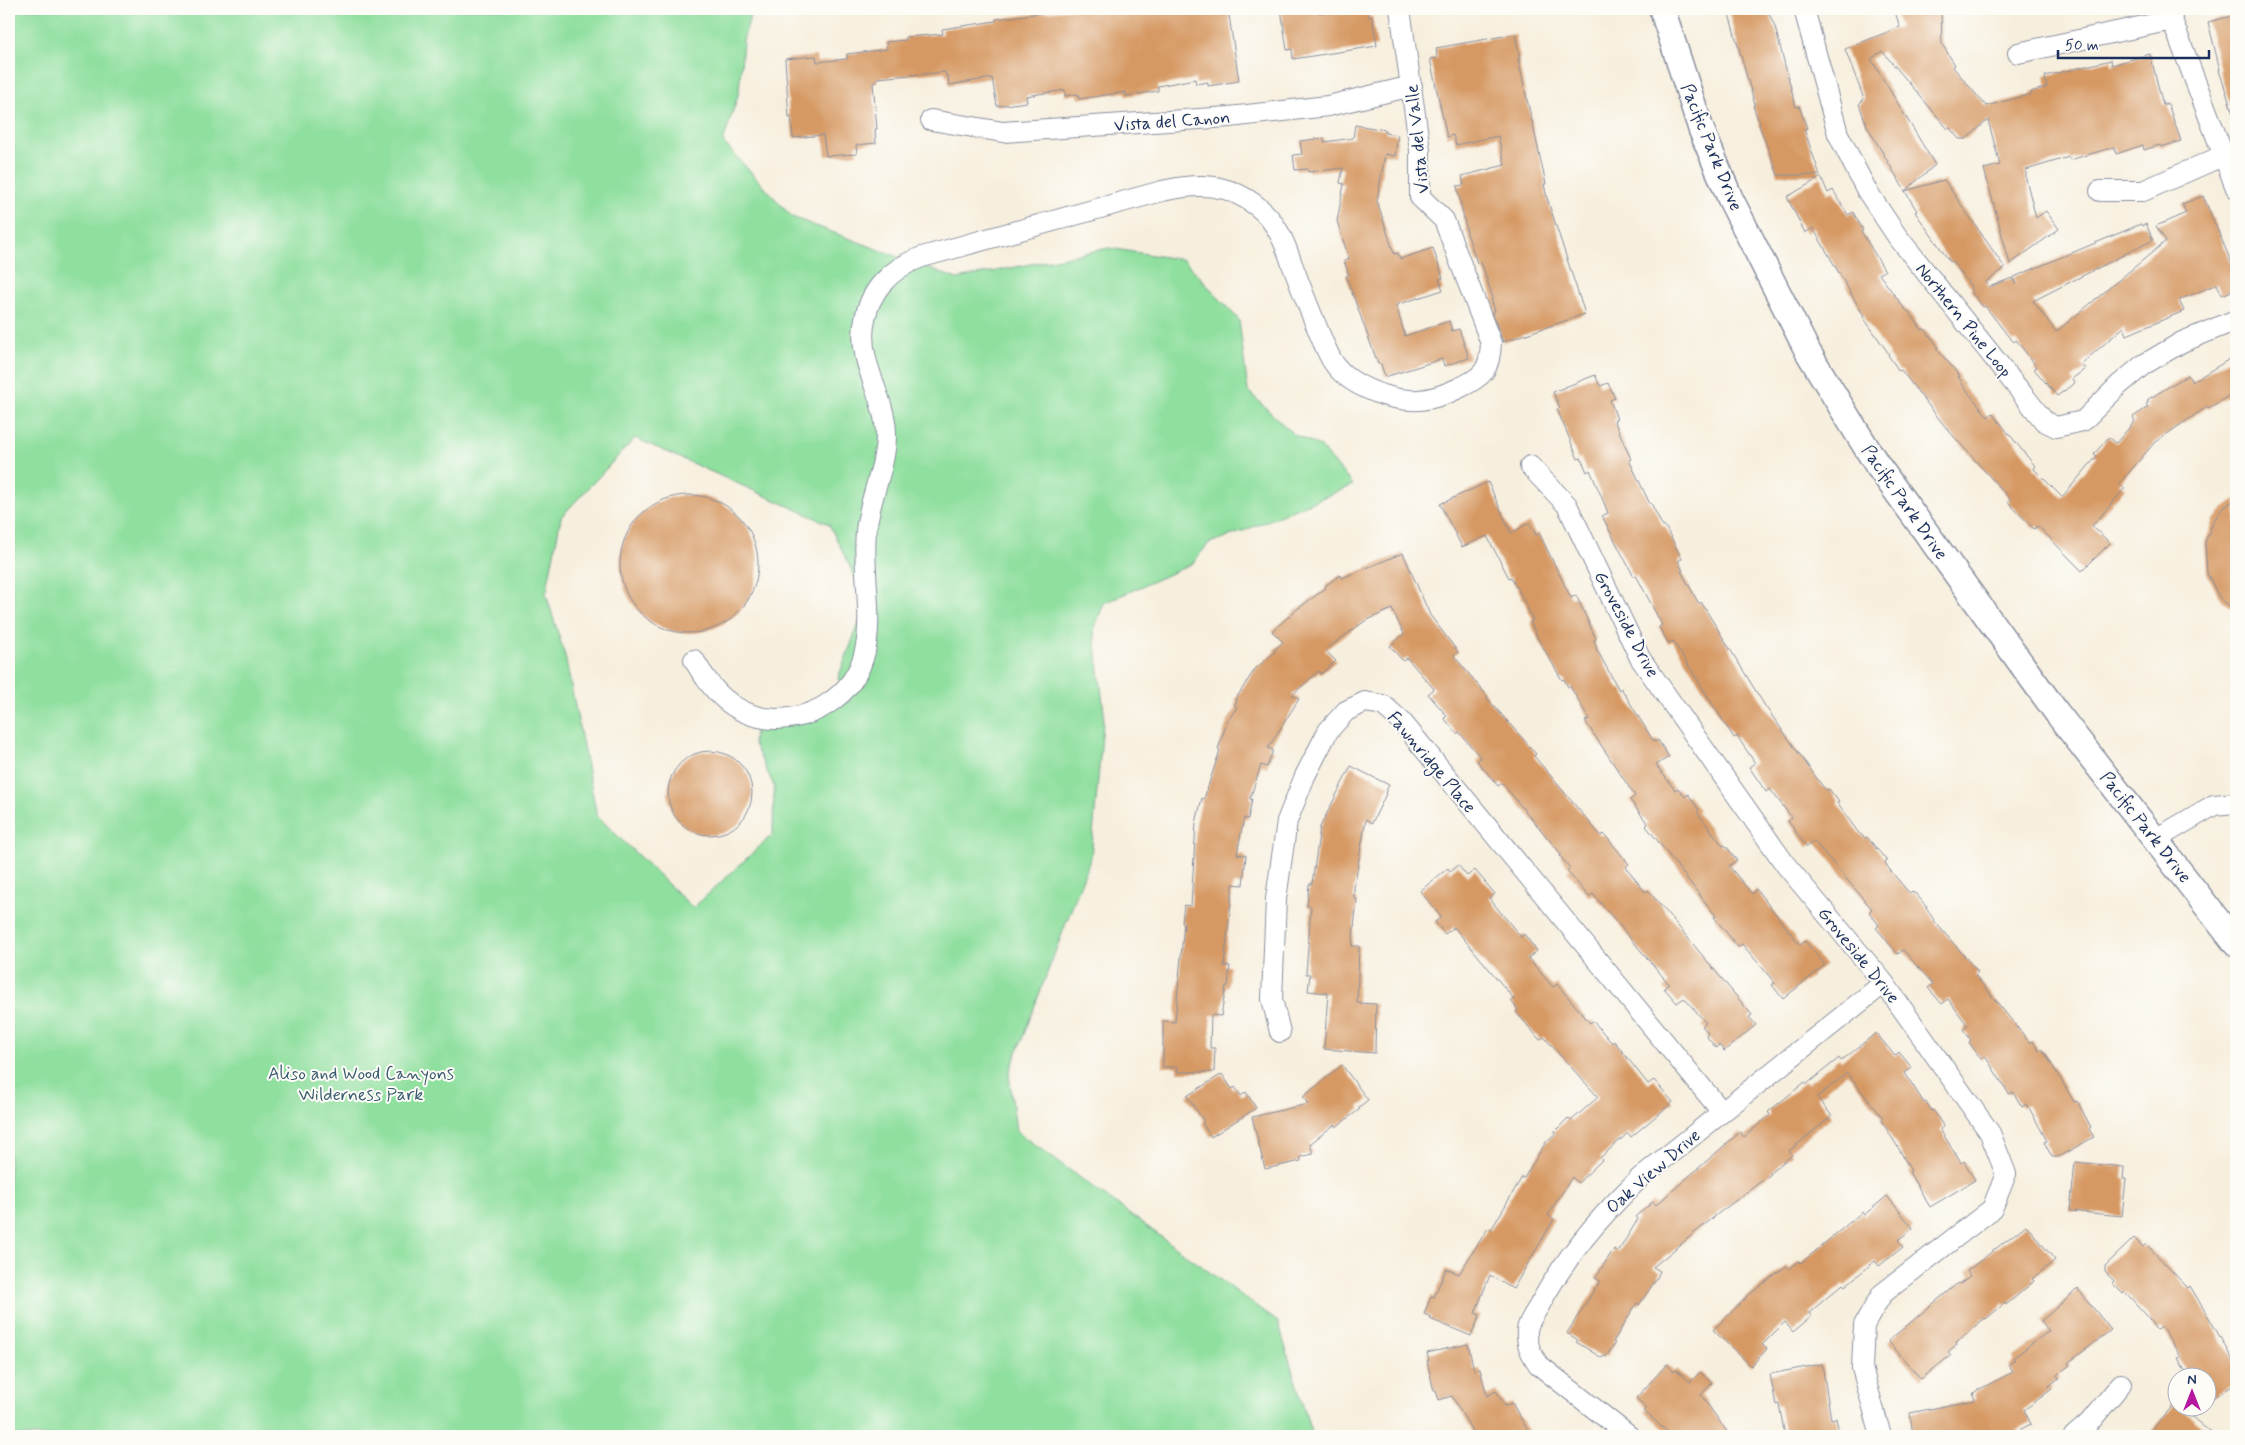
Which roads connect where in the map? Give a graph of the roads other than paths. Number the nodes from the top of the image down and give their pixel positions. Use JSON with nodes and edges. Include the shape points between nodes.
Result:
{"nodes":[{"id":1,"x":1400,"y":9,"type":"edge"},
{"id":2,"x":1662,"y":9,"type":"edge"},
{"id":3,"x":1804,"y":9,"type":"edge"},
{"id":4,"x":2171,"y":14,"type":"edge"},
{"id":5,"x":2018,"y":53,"type":"dead end"},
{"id":6,"x":1412,"y":86,"type":"junction"},
{"id":7,"x":931,"y":120,"type":"dead end"},
{"id":8,"x":2222,"y":156,"type":"junction"},
{"id":9,"x":2236,"y":188,"type":"edge"},
{"id":10,"x":2100,"y":191,"type":"dead end"},
{"id":11,"x":2236,"y":320,"type":"edge"},
{"id":12,"x":1530,"y":466,"type":"dead end"},
{"id":13,"x":694,"y":660,"type":"dead end"},
{"id":14,"x":2236,"y":803,"type":"edge"},
{"id":15,"x":2156,"y":839,"type":"junction"},
{"id":16,"x":2236,"y":944,"type":"edge"},
{"id":17,"x":1884,"y":982,"type":"junction"},
{"id":18,"x":1280,"y":1032,"type":"dead end"},
{"id":19,"x":1722,"y":1112,"type":"junction"},
{"id":20,"x":2121,"y":1384,"type":"dead end"},
{"id":21,"x":1629,"y":1436,"type":"edge"},
{"id":22,"x":1880,"y":1436,"type":"edge"},
{"id":23,"x":2074,"y":1436,"type":"edge"}],
"edges":[{"from":1,"to":6,"type":"street","name":"Vista del Valle"},
{"from":2,"to":15,"type":"main road","name":"Pacific Park Drive","via":[[1701,129],[1730,198],[1808,352],[1878,466],[2057,714]]},
{"from":3,"to":11,"type":"street","name":"Northern Pine Loop","via":[[1838,134],[1867,191],[1897,236],[2044,421],[2056,427],[2083,421],[2143,365],[2182,342]]},
{"from":4,"to":5,"type":"street"},
{"from":4,"to":8,"type":"street"},
{"from":6,"to":7,"type":"street","name":"Vista del Canon","via":[[1328,106],[1229,117],[1003,132]]},
{"from":6,"to":13,"type":"street","name":"Vista del Valle","via":[[1420,150],[1420,197],[1444,220],[1491,343],[1486,371],[1476,381],[1439,398],[1417,401],[1368,390],[1349,378],[1333,362],[1288,252],[1271,220],[1259,207],[1240,195],[1209,185],[1188,185],[1162,191],[904,263],[880,287],[864,324],[865,361],[881,406],[886,435],[866,521],[868,631],[861,667],[839,696],[822,707],[796,716],[773,718],[752,716],[727,702],[707,682]]},
{"from":8,"to":9,"type":"street"},
{"from":8,"to":10,"type":"street","via":[[2144,191]]},
{"from":12,"to":17,"type":"street","name":"Groveside Drive","via":[[1567,505],[1640,658],[1785,864]]},
{"from":14,"to":15,"type":"street","via":[[2214,805]]},
{"from":15,"to":16,"type":"main road","name":"Pacific Park Drive"},
{"from":17,"to":19,"type":"street","name":"Oak View Drive"},
{"from":17,"to":22,"type":"street","name":"Groveside Drive","via":[[1990,1134],[2006,1174],[1992,1209],[1882,1294],[1864,1325],[1862,1368]]},
{"from":18,"to":19,"type":"street","name":"Fawnridge Place","via":[[1272,999],[1276,898],[1287,820],[1328,730],[1346,711],[1365,702],[1383,705],[1402,722]]},
{"from":19,"to":21,"type":"street","name":"Oak View Drive","via":[[1641,1177],[1609,1208],[1576,1247],[1527,1328],[1529,1350],[1540,1365]]},
{"from":20,"to":23,"type":"street"}]}
